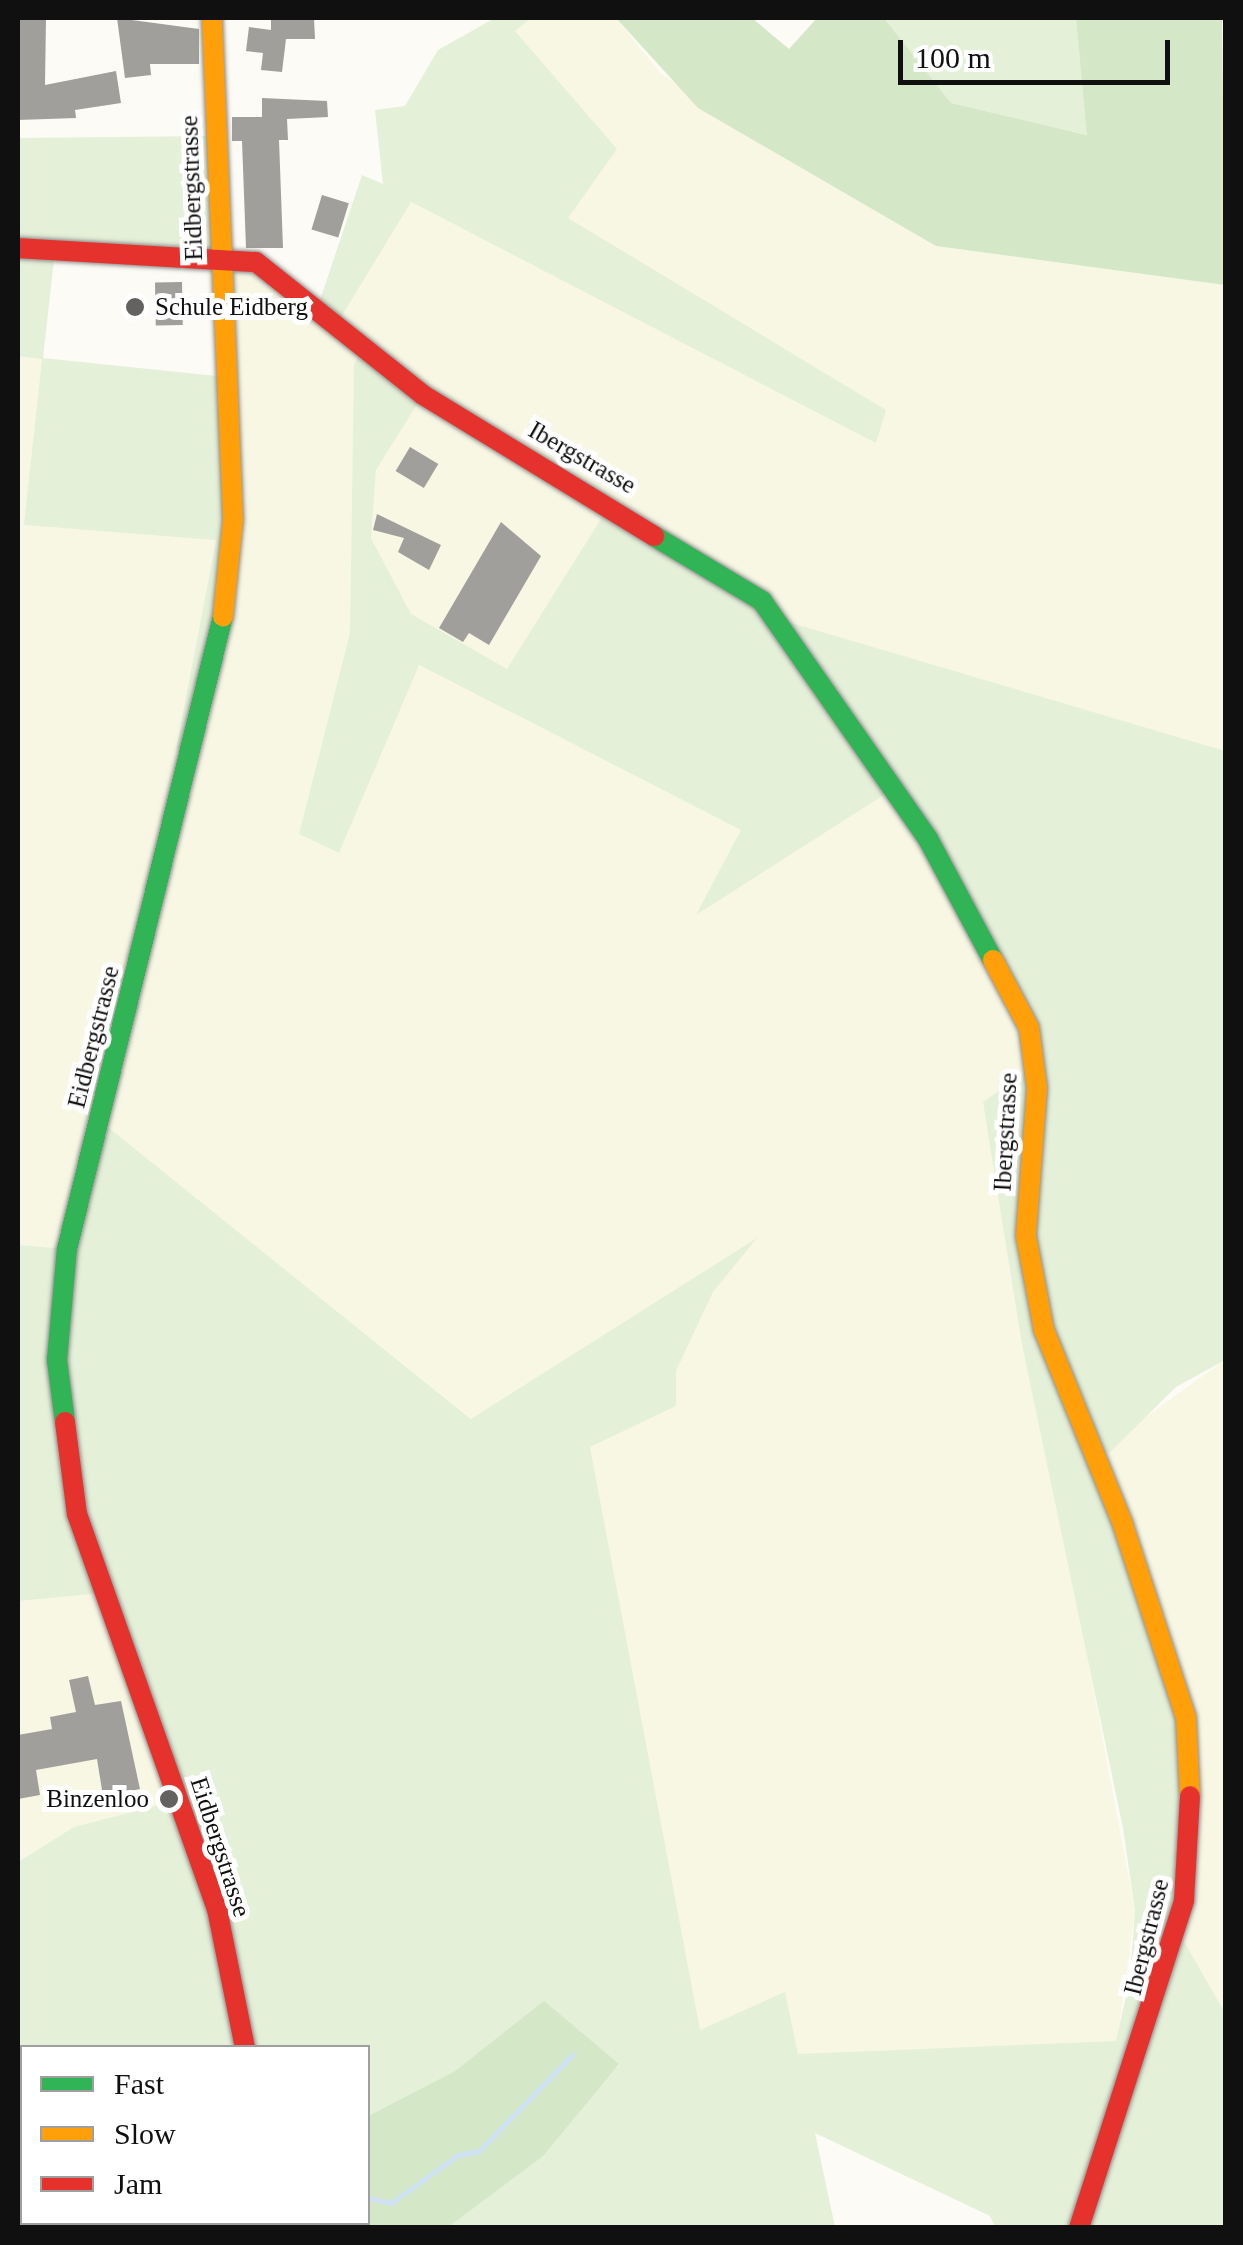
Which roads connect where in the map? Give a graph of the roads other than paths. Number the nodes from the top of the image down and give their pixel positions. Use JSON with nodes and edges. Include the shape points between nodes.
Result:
{"nodes":[{"id":1,"x":212,"y":18,"type":"edge"},
{"id":2,"x":18,"y":248,"type":"edge"},
{"id":3,"x":220,"y":256,"type":"junction"},
{"id":4,"x":244,"y":2045,"type":"edge"},
{"id":5,"x":1079,"y":2228,"type":"edge"}],
"edges":[{"from":1,"to":3,"type":"street","name":"Eidbergstrasse"},
{"from":2,"to":3,"type":"street","name":"Ibergstrasse"},
{"from":3,"to":4,"type":"street","name":"Eidbergstrasse","via":[[232,520],[226,603],[66,1250],[57,1360],[78,1514],[216,1909]]},
{"from":3,"to":5,"type":"street","name":"Ibergstrasse","via":[[256,262],[424,395],[762,602],[928,840],[1029,1028],[1033,1279],[1058,1375],[1123,1525],[1178,1688],[1192,1783],[1189,1866],[1168,1969]]}]}
